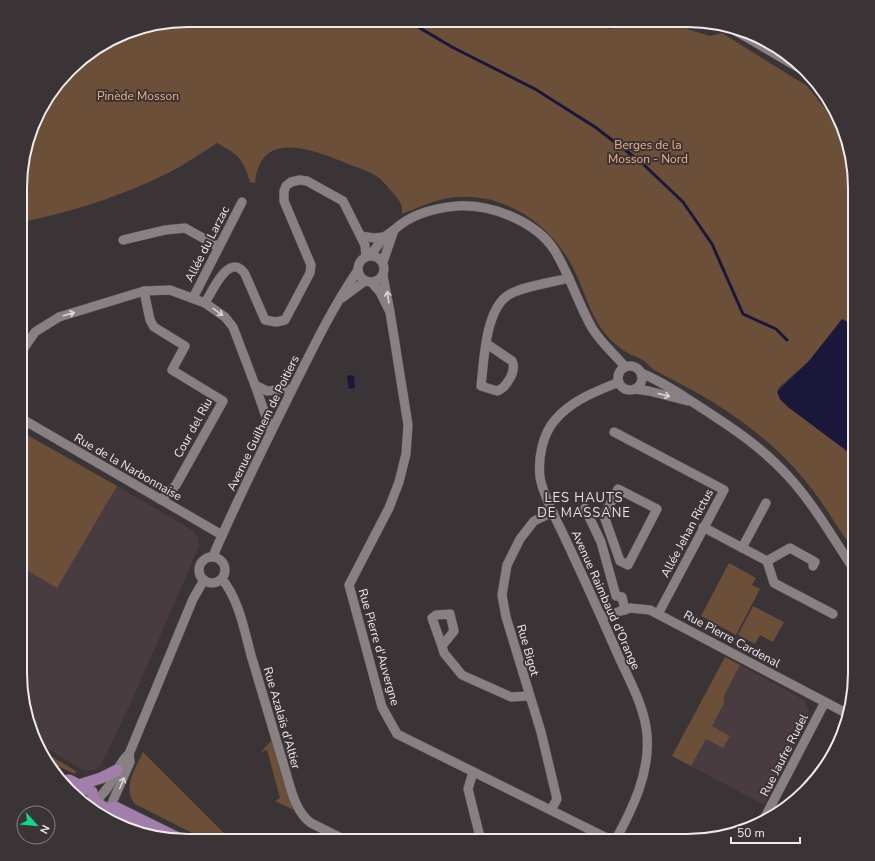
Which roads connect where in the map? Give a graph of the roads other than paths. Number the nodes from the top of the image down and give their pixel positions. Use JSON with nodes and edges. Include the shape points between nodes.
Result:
{"nodes":[{"id":1,"x":763,"y":47,"type":"edge"},
{"id":2,"x":781,"y":57,"type":"edge"},
{"id":3,"x":242,"y":202,"type":"dead end"},
{"id":4,"x":394,"y":230,"type":"junction"},
{"id":5,"x":361,"y":236,"type":"junction"},
{"id":6,"x":384,"y":237,"type":"junction"},
{"id":7,"x":123,"y":240,"type":"dead end"},
{"id":8,"x":220,"y":247,"type":"junction"},
{"id":9,"x":368,"y":256,"type":"junction"},
{"id":10,"x":383,"y":262,"type":"junction"},
{"id":11,"x":358,"y":270,"type":"junction"},
{"id":12,"x":383,"y":276,"type":"junction"},
{"id":13,"x":569,"y":278,"type":"junction"},
{"id":14,"x":368,"y":282,"type":"junction"},
{"id":15,"x":144,"y":291,"type":"junction"},
{"id":16,"x":194,"y":298,"type":"junction"},
{"id":17,"x":337,"y":301,"type":"junction"},
{"id":18,"x":205,"y":303,"type":"junction"},
{"id":19,"x":390,"y":312,"type":"junction"},
{"id":20,"x":27,"y":344,"type":"edge"},
{"id":21,"x":487,"y":344,"type":"junction"},
{"id":22,"x":625,"y":367,"type":"junction"},
{"id":23,"x":641,"y":373,"type":"junction"},
{"id":24,"x":619,"y":382,"type":"junction"},
{"id":25,"x":255,"y":385,"type":"junction"},
{"id":26,"x":292,"y":389,"type":"junction"},
{"id":27,"x":635,"y":389,"type":"junction"},
{"id":28,"x":693,"y":403,"type":"junction"},
{"id":29,"x":27,"y":422,"type":"edge"},
{"id":30,"x":271,"y":431,"type":"junction"},
{"id":31,"x":614,"y":432,"type":"dead end"},
{"id":32,"x":161,"y":500,"type":"junction"},
{"id":33,"x":766,"y":503,"type":"dead end"},
{"id":34,"x":585,"y":508,"type":"dead end"},
{"id":35,"x":657,"y":509,"type":"joint"},
{"id":36,"x":553,"y":512,"type":"junction"},
{"id":37,"x":703,"y":527,"type":"junction"},
{"id":38,"x":222,"y":535,"type":"junction"},
{"id":39,"x":742,"y":548,"type":"junction"},
{"id":40,"x":213,"y":556,"type":"junction"},
{"id":41,"x":768,"y":561,"type":"junction"},
{"id":42,"x":848,"y":562,"type":"edge"},
{"id":43,"x":813,"y":566,"type":"dead end"},
{"id":44,"x":222,"y":579,"type":"junction"},
{"id":45,"x":204,"y":580,"type":"junction"},
{"id":46,"x":625,"y":610,"type":"junction"},
{"id":47,"x":658,"y":614,"type":"junction"},
{"id":48,"x":833,"y":614,"type":"dead end"},
{"id":49,"x":603,"y":617,"type":"junction"},
{"id":50,"x":442,"y":646,"type":"dead end"},
{"id":51,"x":529,"y":696,"type":"junction"},
{"id":52,"x":825,"y":702,"type":"junction"},
{"id":53,"x":843,"y":712,"type":"edge"},
{"id":54,"x":129,"y":754,"type":"junction"},
{"id":55,"x":117,"y":770,"type":"junction"},
{"id":56,"x":473,"y":772,"type":"junction"},
{"id":57,"x":68,"y":780,"type":"edge"},
{"id":58,"x":79,"y":785,"type":"junction"},
{"id":59,"x":91,"y":802,"type":"edge"},
{"id":60,"x":92,"y":803,"type":"edge"},
{"id":61,"x":551,"y":810,"type":"junction"},
{"id":62,"x":770,"y":810,"type":"edge"},
{"id":63,"x":108,"y":812,"type":"edge"},
{"id":64,"x":109,"y":812,"type":"edge"},
{"id":65,"x":168,"y":833,"type":"edge"},
{"id":66,"x":333,"y":834,"type":"edge"},
{"id":67,"x":479,"y":834,"type":"edge"},
{"id":68,"x":600,"y":834,"type":"edge"},
{"id":69,"x":618,"y":834,"type":"edge"}],
"edges":[{"from":1,"to":2,"type":"street"},
{"from":3,"to":8,"type":"street","name":"Allée du Larzac"},
{"from":4,"to":6,"type":"street"},
{"from":4,"to":10,"type":"street"},
{"from":4,"to":13,"type":"street","via":[[413,216],[445,207],[487,207],[527,225],[541,237],[554,250]]},
{"from":5,"to":6,"type":"street"},
{"from":5,"to":9,"type":"street"},
{"from":5,"to":18,"type":"street","via":[[343,201],[307,181],[291,182],[284,191],[284,201],[311,265],[310,274],[285,320],[265,320],[246,274],[236,268],[222,274]]},
{"from":6,"to":9,"type":"street"},
{"from":7,"to":8,"type":"street","via":[[185,228]]},
{"from":8,"to":16,"type":"street","name":"Allée du Larzac"},
{"from":9,"to":10,"type":"street","via":[[378,257]]},
{"from":9,"to":11,"type":"street","via":[[360,262]]},
{"from":10,"to":12,"type":"street"},
{"from":11,"to":14,"type":"street","via":[[360,276]]},
{"from":11,"to":17,"type":"street","name":"Avenue Guilhem de Poitiers"},
{"from":12,"to":14,"type":"street","via":[[376,282]]},
{"from":19,"to":12,"type":"street","name":"Rue Pierre d'Auvergne","one_way":true},
{"from":13,"to":21,"type":"street","via":[[507,296],[489,325]]},
{"from":13,"to":22,"type":"street","via":[[596,334]]},
{"from":14,"to":17,"type":"street","name":"Avenue Guilhem de Poitiers"},
{"from":14,"to":19,"type":"street","name":"Rue Pierre d'Auvergne","via":[[380,292]]},
{"from":15,"to":16,"type":"street","via":[[170,290]]},
{"from":20,"to":15,"type":"street","one_way":true,"via":[[35,332],[59,317]]},
{"from":15,"to":32,"type":"street","name":"Cour del Riu","via":[[154,327],[185,346],[172,370],[223,401],[176,485]]},
{"from":16,"to":18,"type":"street"},
{"from":17,"to":26,"type":"street","name":"Avenue Guilhem de Poitiers"},
{"from":18,"to":25,"type":"street","one_way":true,"via":[[225,317],[233,327]]},
{"from":19,"to":56,"type":"street","name":"Rue Pierre d'Auvergne","via":[[408,425],[406,454],[389,508],[349,586],[382,707],[393,729],[397,734]]},
{"from":21,"to":21,"type":"street","via":[[512,361],[514,366],[503,388],[497,391],[481,386]]},
{"from":22,"to":23,"type":"street","via":[[633,366]]},
{"from":22,"to":24,"type":"street","via":[[620,372]]},
{"from":23,"to":27,"type":"street","via":[[642,380]]},
{"from":23,"to":28,"type":"street","via":[[680,393]]},
{"from":24,"to":27,"type":"street","via":[[626,389]]},
{"from":24,"to":36,"type":"street","name":"Avenue Raimbaud d'Orange","via":[[583,397],[554,421],[542,446],[540,462],[540,479]]},
{"from":25,"to":26,"type":"street","via":[[268,391]]},
{"from":25,"to":30,"type":"street"},
{"from":26,"to":30,"type":"street","name":"Avenue Guilhem de Poitiers"},
{"from":27,"to":28,"type":"street","one_way":true},
{"from":28,"to":42,"type":"street","via":[[747,438],[788,476]]},
{"from":29,"to":32,"type":"street","name":"Rue de la Narbonnaise"},
{"from":30,"to":38,"type":"street","name":"Avenue Guilhem de Poitiers"},
{"from":31,"to":37,"type":"street","name":"Allée Jehan Rictus","via":[[724,490]]},
{"from":32,"to":38,"type":"street","name":"Rue de la Narbonnaise"},
{"from":33,"to":39,"type":"street"},
{"from":34,"to":46,"type":"street","via":[[600,542],[616,596],[622,597]]},
{"from":35,"to":35,"type":"street","via":[[628,565],[620,561],[604,516],[618,489]]},
{"from":36,"to":49,"type":"street","name":"Avenue Raimbaud d'Orange"},
{"from":36,"to":51,"type":"street","name":"Rue Bigot","via":[[540,517],[529,526],[506,565],[503,578],[502,594],[506,617]]},
{"from":37,"to":39,"type":"street"},
{"from":37,"to":47,"type":"street","name":"Allée Jehan Rictus"},
{"from":38,"to":40,"type":"street","name":"Avenue Guilhem de Poitiers"},
{"from":39,"to":41,"type":"street"},
{"from":40,"to":44,"type":"street","via":[[224,563],[226,571]]},
{"from":40,"to":45,"type":"street","via":[[205,558],[200,565],[200,573]]},
{"from":41,"to":43,"type":"street","via":[[790,548],[815,562]]},
{"from":41,"to":48,"type":"street","via":[[774,583]]},
{"from":44,"to":45,"type":"street","via":[[215,583]]},
{"from":44,"to":66,"type":"street","name":"Rue Azalaïs d'Altier","via":[[231,591],[238,611],[297,804],[306,819]]},
{"from":45,"to":54,"type":"street","via":[[193,599]]},
{"from":46,"to":47,"type":"street","name":"Rue Pierre Cardenal","via":[[642,608]]},
{"from":46,"to":49,"type":"street","name":"Rue Pierre Cardenal"},
{"from":47,"to":52,"type":"street","name":"Rue Pierre Cardenal"},
{"from":49,"to":69,"type":"street","name":"Avenue Raimbaud d'Orange","via":[[643,714],[647,736],[643,777],[635,801]]},
{"from":50,"to":51,"type":"street","via":[[444,653],[462,676],[511,697]]},
{"from":51,"to":61,"type":"street","name":"Rue Bigot","via":[[557,798]]},
{"from":52,"to":53,"type":"street","name":"Rue Pierre Cardenal"},
{"from":52,"to":62,"type":"street","name":"Rue Jaufre Rudel"},
{"from":54,"to":55,"type":"street"},
{"from":63,"to":54,"type":"street","one_way":true,"via":[[130,762]]},
{"from":55,"to":58,"type":"main road"},
{"from":55,"to":60,"type":"street","via":[[107,789]]},
{"from":56,"to":61,"type":"street","name":"Rue Pierre d'Auvergne"},
{"from":56,"to":67,"type":"street","via":[[468,789]]},
{"from":57,"to":58,"type":"main road"},
{"from":58,"to":59,"type":"main road","via":[[92,792]]},
{"from":61,"to":68,"type":"street","name":"Rue Pierre d'Auvergne"},
{"from":64,"to":65,"type":"main road","via":[[115,807]]}]}
